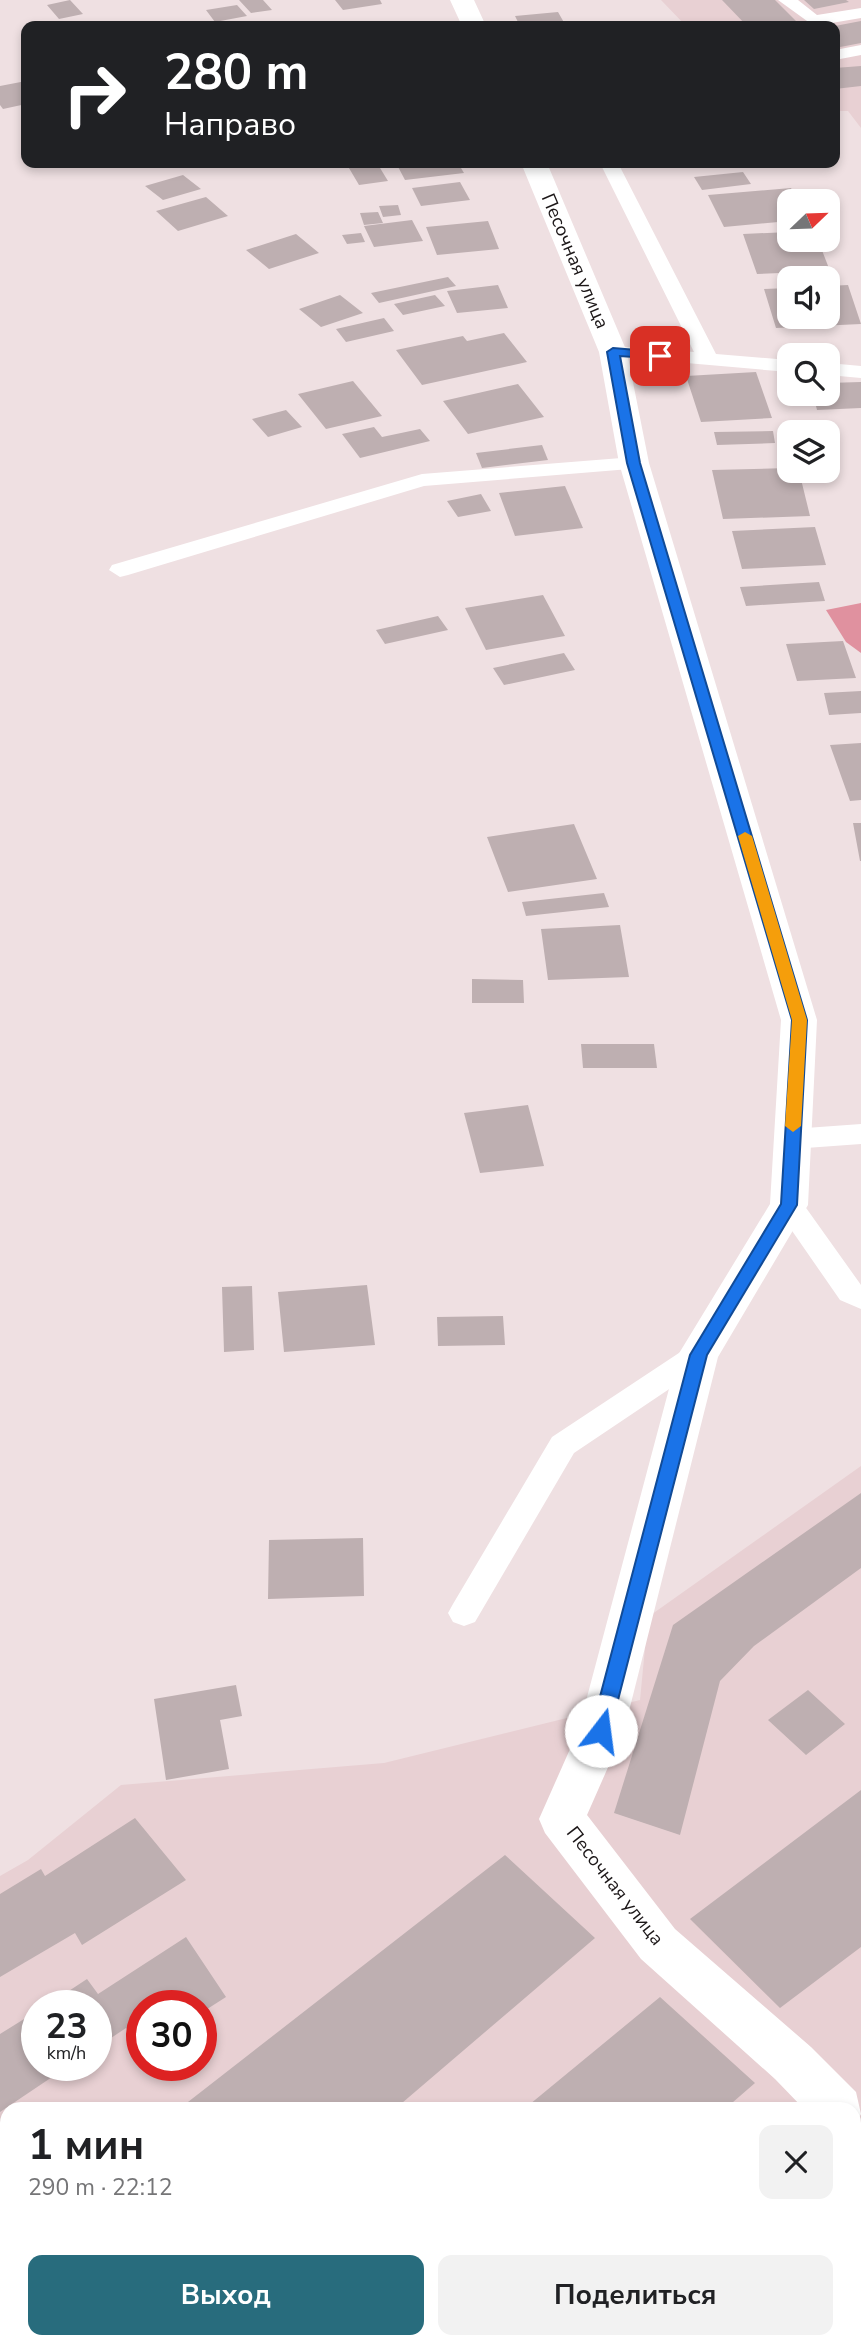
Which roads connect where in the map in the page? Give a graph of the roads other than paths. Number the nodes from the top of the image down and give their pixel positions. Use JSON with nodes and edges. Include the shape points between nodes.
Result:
{"nodes":[{"id":1,"x":462,"y":0,"type":"edge"},
{"id":2,"x":788,"y":0,"type":"edge"},
{"id":3,"x":861,"y":13,"type":"edge"},
{"id":4,"x":472,"y":21,"type":"edge"},
{"id":5,"x":861,"y":50,"type":"edge"},
{"id":6,"x":840,"y":54,"type":"edge"},
{"id":7,"x":536,"y":168,"type":"edge"},
{"id":8,"x":612,"y":168,"type":"edge"},
{"id":9,"x":613,"y":352,"type":"junction"},
{"id":10,"x":708,"y":359,"type":"junction"},
{"id":11,"x":777,"y":365,"type":"edge"},
{"id":12,"x":840,"y":370,"type":"edge"},
{"id":13,"x":861,"y":372,"type":"edge"},
{"id":14,"x":634,"y":463,"type":"junction"},
{"id":15,"x":120,"y":570,"type":"dead end"},
{"id":16,"x":861,"y":1134,"type":"edge"},
{"id":17,"x":792,"y":1139,"type":"junction"},
{"id":18,"x":789,"y":1205,"type":"junction"},
{"id":19,"x":861,"y":1298,"type":"edge"},
{"id":20,"x":698,"y":1355,"type":"junction"},
{"id":21,"x":464,"y":1613,"type":"dead end"},
{"id":22,"x":831,"y":2102,"type":"edge"}],
"edges":[{"from":1,"to":4,"type":"street"},
{"from":2,"to":3,"type":"lane","via":[[814,20]]},
{"from":5,"to":6,"type":"lane"},
{"from":7,"to":9,"type":"street","name":"Песочная улица"},
{"from":8,"to":10,"type":"lane"},
{"from":9,"to":10,"type":"lane"},
{"from":9,"to":14,"type":"street","name":"Песочная улица"},
{"from":10,"to":11,"type":"lane"},
{"from":12,"to":13,"type":"lane"},
{"from":14,"to":15,"type":"lane","via":[[422,480]]},
{"from":14,"to":17,"type":"street","name":"Песочная улица","via":[[799,1020]]},
{"from":16,"to":17,"type":"lane"},
{"from":17,"to":18,"type":"street","name":"Песочная улица"},
{"from":18,"to":19,"type":"lane","via":[[850,1292]]},
{"from":18,"to":20,"type":"street","name":"Песочная улица"},
{"from":20,"to":21,"type":"lane","via":[[563,1445]]},
{"from":20,"to":22,"type":"street","name":"Песочная улица","via":[[601,1731],[562,1819],[658,1944]]}]}
